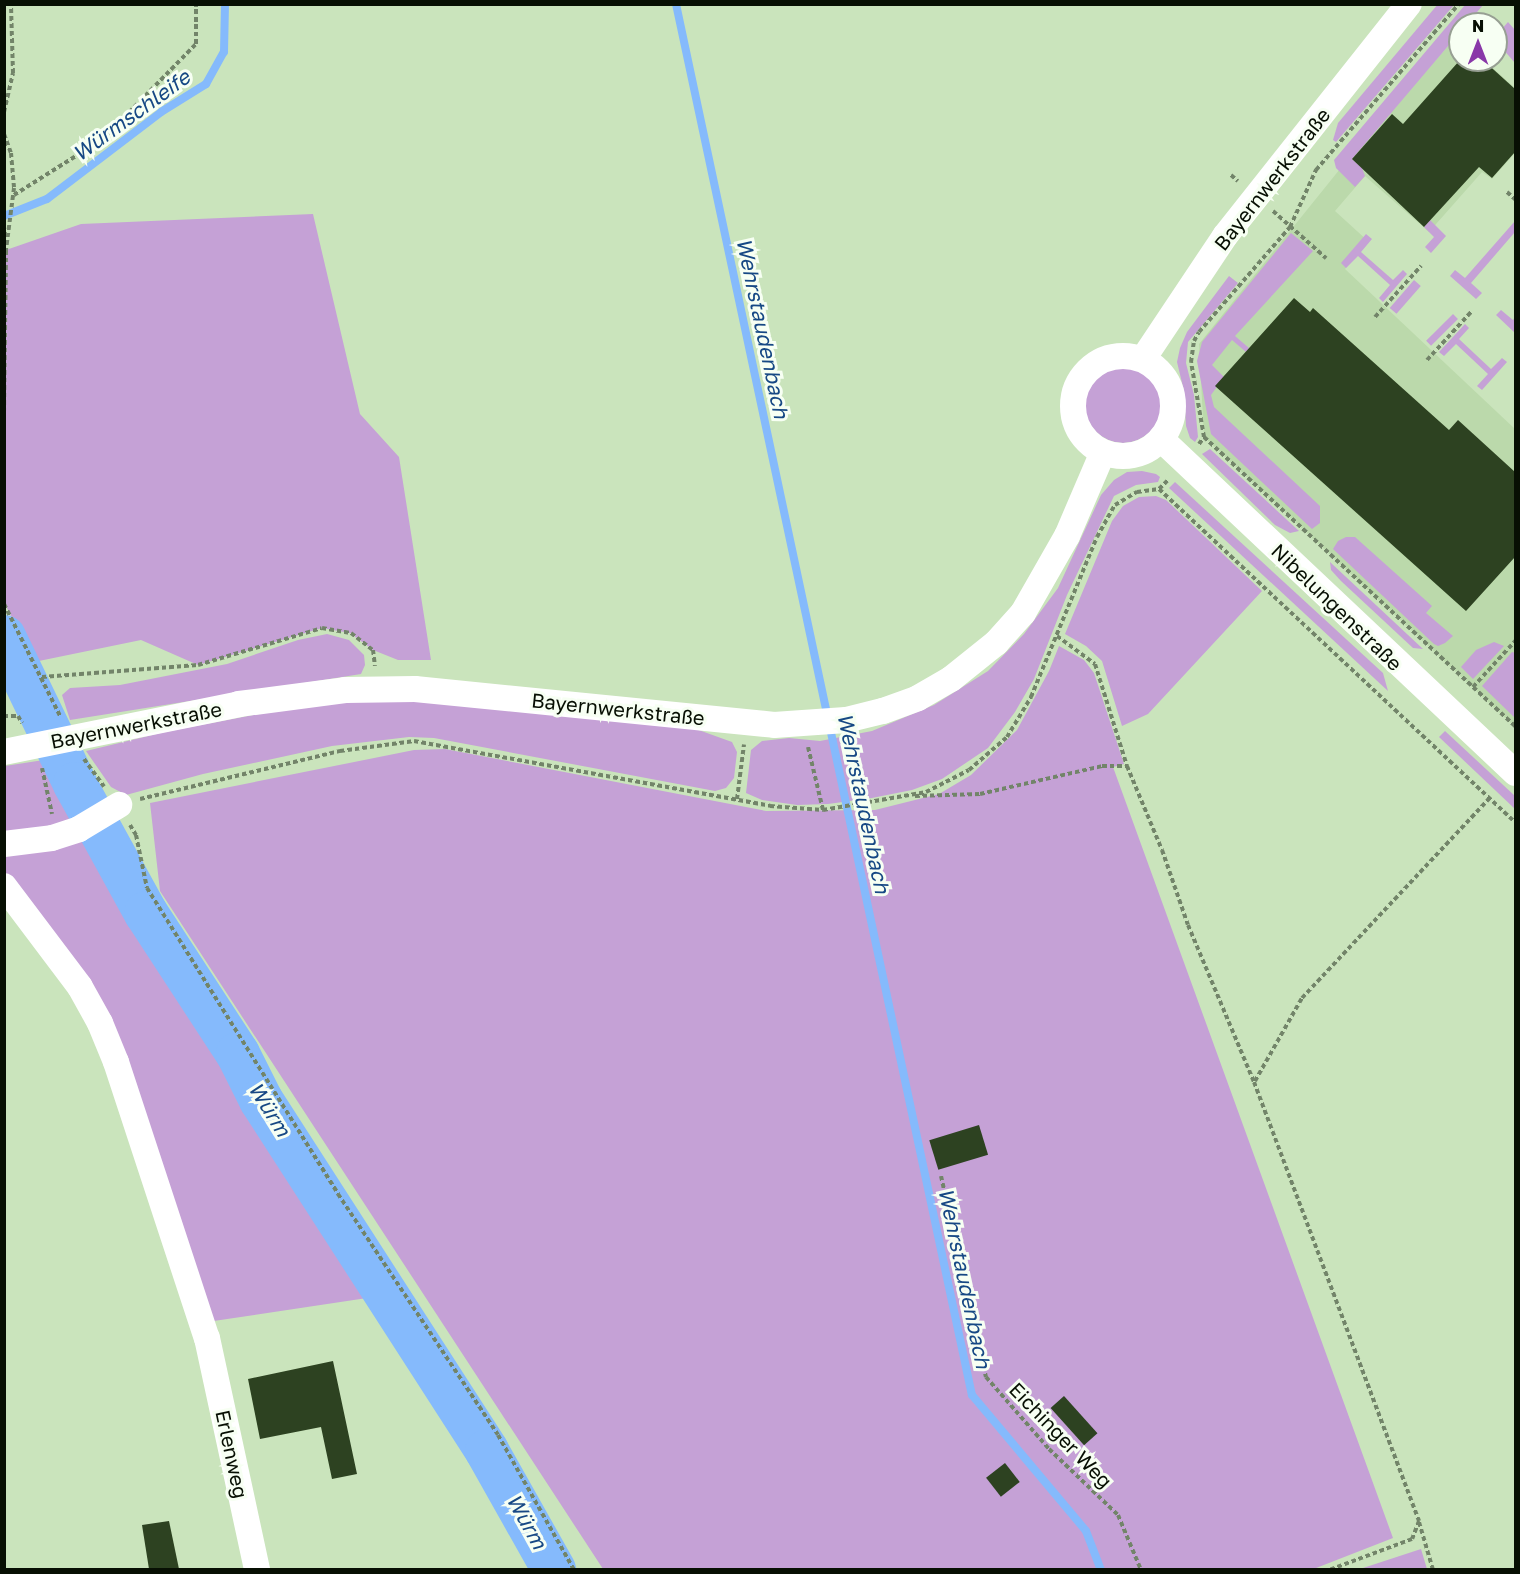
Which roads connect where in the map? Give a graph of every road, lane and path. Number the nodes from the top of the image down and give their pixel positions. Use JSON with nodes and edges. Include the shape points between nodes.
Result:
{"nodes":[{"id":1,"x":11,"y":4,"type":"edge"},
{"id":2,"x":196,"y":4,"type":"edge"},
{"id":3,"x":1409,"y":4,"type":"edge"},
{"id":4,"x":1459,"y":4,"type":"edge"},
{"id":5,"x":4,"y":112,"type":"edge"},
{"id":6,"x":4,"y":134,"type":"edge"},
{"id":7,"x":1231,"y":175,"type":"dead end"},
{"id":8,"x":1506,"y":192,"type":"dead end"},
{"id":9,"x":13,"y":196,"type":"junction"},
{"id":10,"x":1257,"y":196,"type":"junction"},
{"id":11,"x":1515,"y":200,"type":"edge"},
{"id":12,"x":1290,"y":227,"type":"junction"},
{"id":13,"x":1326,"y":258,"type":"dead end"},
{"id":14,"x":1421,"y":266,"type":"dead end"},
{"id":15,"x":1471,"y":312,"type":"dead end"},
{"id":16,"x":1375,"y":316,"type":"dead end"},
{"id":17,"x":1143,"y":359,"type":"junction"},
{"id":18,"x":1427,"y":360,"type":"dead end"},
{"id":19,"x":4,"y":418,"type":"edge"},
{"id":20,"x":1204,"y":437,"type":"junction"},
{"id":21,"x":1161,"y":440,"type":"junction"},
{"id":22,"x":1103,"y":452,"type":"junction"},
{"id":23,"x":1185,"y":463,"type":"junction"},
{"id":24,"x":1159,"y":489,"type":"junction"},
{"id":25,"x":4,"y":604,"type":"edge"},
{"id":26,"x":1058,"y":636,"type":"junction"},
{"id":27,"x":1515,"y":640,"type":"edge"},
{"id":28,"x":42,"y":677,"type":"junction"},
{"id":29,"x":1473,"y":687,"type":"junction"},
{"id":30,"x":380,"y":689,"type":"junction"},
{"id":31,"x":4,"y":716,"type":"edge"},
{"id":32,"x":746,"y":723,"type":"junction"},
{"id":33,"x":64,"y":725,"type":"dead end"},
{"id":34,"x":801,"y":725,"type":"junction"},
{"id":35,"x":23,"y":726,"type":"dead end"},
{"id":36,"x":1515,"y":727,"type":"edge"},
{"id":37,"x":80,"y":751,"type":"dead end"},
{"id":38,"x":4,"y":752,"type":"edge"},
{"id":39,"x":41,"y":764,"type":"dead end"},
{"id":40,"x":1127,"y":766,"type":"junction"},
{"id":41,"x":1515,"y":773,"type":"edge"},
{"id":42,"x":906,"y":797,"type":"junction"},
{"id":43,"x":1489,"y":799,"type":"junction"},
{"id":44,"x":737,"y":800,"type":"junction"},
{"id":45,"x":113,"y":808,"type":"junction"},
{"id":46,"x":823,"y":810,"type":"junction"},
{"id":47,"x":1515,"y":823,"type":"edge"},
{"id":48,"x":52,"y":838,"type":"junction"},
{"id":49,"x":4,"y":844,"type":"edge"},
{"id":50,"x":4,"y":886,"type":"edge"},
{"id":51,"x":1254,"y":1082,"type":"junction"},
{"id":52,"x":941,"y":1176,"type":"dead end"},
{"id":53,"x":1419,"y":1521,"type":"junction"},
{"id":54,"x":257,"y":1569,"type":"edge"},
{"id":55,"x":574,"y":1569,"type":"edge"},
{"id":56,"x":1141,"y":1569,"type":"edge"},
{"id":57,"x":1329,"y":1569,"type":"edge"},
{"id":58,"x":1434,"y":1569,"type":"edge"}],
"edges":[{"from":1,"to":5,"type":"path","via":[[13,74]]},
{"from":2,"to":9,"type":"path","via":[[196,44],[103,139]]},
{"from":3,"to":10,"type":"street","name":"Bayernwerkstraße"},
{"from":4,"to":12,"type":"path","via":[[1316,170]]},
{"from":6,"to":9,"type":"path","via":[[11,153]]},
{"from":7,"to":10,"type":"path"},
{"from":8,"to":11,"type":"path"},
{"from":9,"to":19,"type":"path","via":[[6,250]]},
{"from":10,"to":12,"type":"path"},
{"from":10,"to":17,"type":"street","name":"Bayernwerkstraße","via":[[1225,236]]},
{"from":12,"to":13,"type":"path"},
{"from":12,"to":20,"type":"path","via":[[1194,341],[1191,362]]},
{"from":14,"to":16,"type":"path"},
{"from":15,"to":18,"type":"path"},
{"from":17,"to":21,"type":"street","via":[[1168,382],[1173,399],[1173,416]]},
{"from":17,"to":22,"type":"street","via":[[1110,356],[1095,363],[1075,388],[1074,420],[1081,435]]},
{"from":20,"to":23,"type":"path"},
{"from":20,"to":29,"type":"path"},
{"from":21,"to":22,"type":"street","via":[[1140,453],[1123,456]]},
{"from":21,"to":23,"type":"street","name":"Nibelungenstraße"},
{"from":22,"to":34,"type":"street","name":"Bayernwerkstraße","via":[[1067,536],[1040,586],[1023,613],[996,643],[951,680],[918,698],[846,720]]},
{"from":23,"to":24,"type":"path"},
{"from":23,"to":41,"type":"street","name":"Nibelungenstraße"},
{"from":24,"to":26,"type":"path","via":[[1137,492],[1115,505],[1096,537]]},
{"from":24,"to":43,"type":"path"},
{"from":25,"to":28,"type":"path"},
{"from":26,"to":40,"type":"path","via":[[1095,663]]},
{"from":26,"to":42,"type":"path","via":[[1031,697],[1007,737],[969,770],[926,792]]},
{"from":27,"to":29,"type":"path"},
{"from":28,"to":30,"type":"path","via":[[198,665],[321,628],[351,633],[373,650]]},
{"from":28,"to":33,"type":"path"},
{"from":29,"to":36,"type":"path"},
{"from":30,"to":32,"type":"street","name":"Bayernwerkstraße","via":[[444,691]]},
{"from":30,"to":38,"type":"street","name":"Bayernwerkstraße","via":[[294,695]]},
{"from":31,"to":35,"type":"path","via":[[18,716]]},
{"from":32,"to":34,"type":"street","name":"Bayernwerkstraße"},
{"from":32,"to":44,"type":"path"},
{"from":34,"to":46,"type":"path"},
{"from":37,"to":45,"type":"path"},
{"from":39,"to":48,"type":"path","via":[[50,796]]},
{"from":40,"to":42,"type":"path","via":[[1102,766],[980,794]]},
{"from":40,"to":51,"type":"path"},
{"from":42,"to":46,"type":"path"},
{"from":43,"to":47,"type":"path"},
{"from":43,"to":51,"type":"path","via":[[1302,998]]},
{"from":44,"to":45,"type":"path","via":[[414,741],[340,751]]},
{"from":44,"to":46,"type":"path"},
{"from":45,"to":48,"type":"street","via":[[79,829]]},
{"from":45,"to":55,"type":"path","via":[[136,835],[147,888],[338,1194],[498,1436]]},
{"from":48,"to":49,"type":"street"},
{"from":50,"to":54,"type":"street","name":"Erlenweg","via":[[80,987],[116,1062],[207,1338]]},
{"from":51,"to":53,"type":"path"},
{"from":52,"to":56,"type":"path","name":"Eichinger Weg","via":[[986,1377],[1049,1449],[1118,1515]]},
{"from":53,"to":57,"type":"path","via":[[1412,1539]]},
{"from":53,"to":58,"type":"path"}]}
